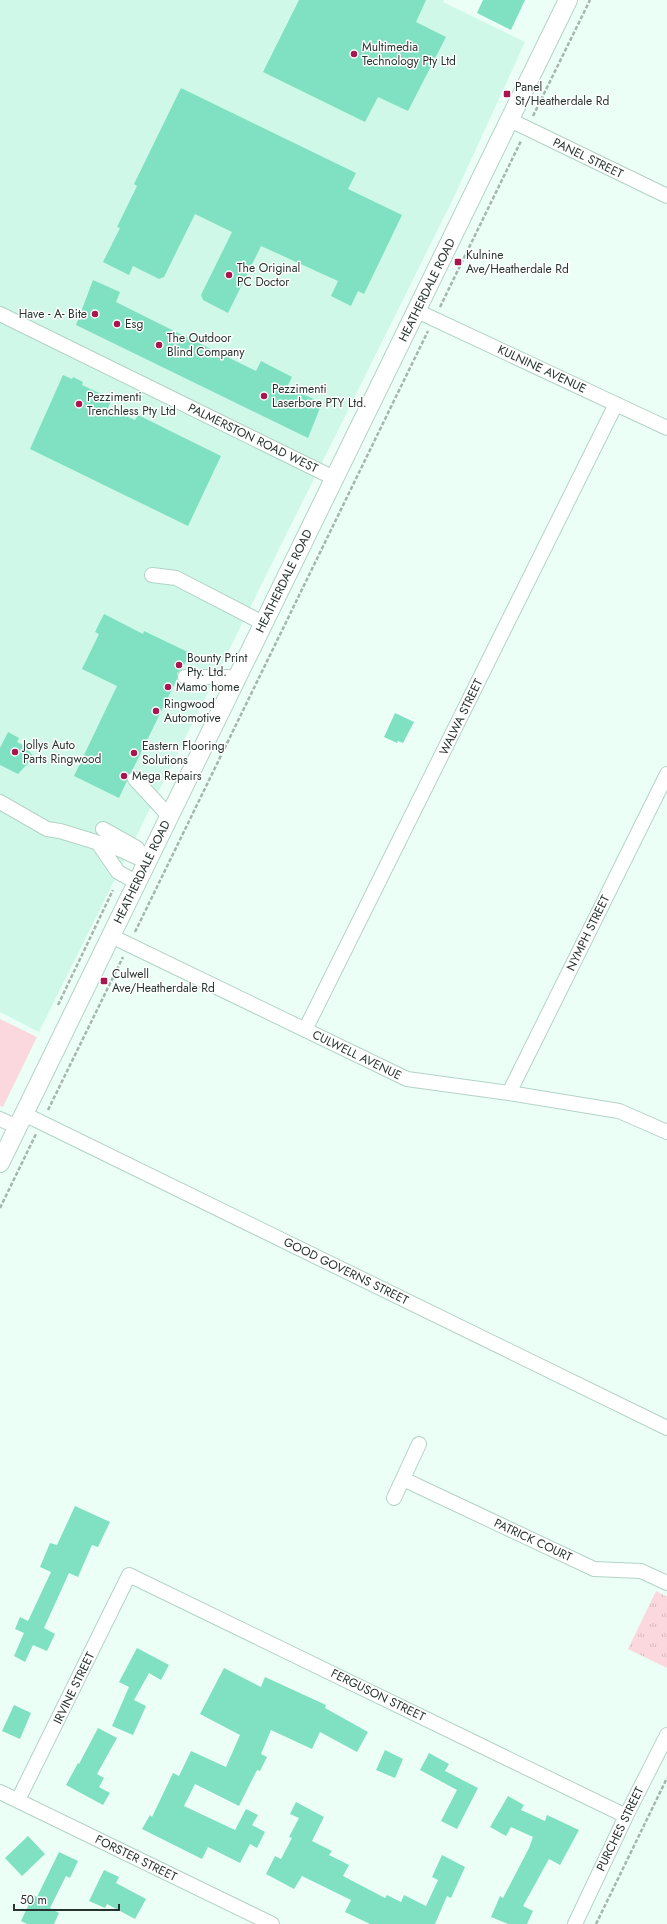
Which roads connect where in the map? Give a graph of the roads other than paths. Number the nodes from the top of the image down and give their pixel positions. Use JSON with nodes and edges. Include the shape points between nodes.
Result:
{"nodes":[{"id":1,"x":568,"y":0,"type":"edge"},
{"id":2,"x":510,"y":120,"type":"junction"},
{"id":3,"x":667,"y":196,"type":"edge"},
{"id":4,"x":417,"y":311,"type":"junction"},
{"id":5,"x":0,"y":314,"type":"edge"},
{"id":6,"x":616,"y":404,"type":"junction"},
{"id":7,"x":667,"y":428,"type":"edge"},
{"id":8,"x":334,"y":478,"type":"junction"},
{"id":9,"x":152,"y":575,"type":"dead end"},
{"id":10,"x":263,"y":623,"type":"junction"},
{"id":11,"x":185,"y":677,"type":"dead end"},
{"id":12,"x":237,"y":677,"type":"junction"},
{"id":13,"x":667,"y":774,"type":"edge"},
{"id":14,"x":135,"y":779,"type":"dead end"},
{"id":15,"x":0,"y":802,"type":"edge"},
{"id":16,"x":169,"y":816,"type":"junction"},
{"id":17,"x":103,"y":829,"type":"dead end"},
{"id":18,"x":98,"y":843,"type":"junction"},
{"id":19,"x":148,"y":858,"type":"junction"},
{"id":20,"x":136,"y":882,"type":"junction"},
{"id":21,"x":111,"y":936,"type":"junction"},
{"id":22,"x":305,"y":1030,"type":"junction"},
{"id":23,"x":509,"y":1093,"type":"junction"},
{"id":24,"x":0,"y":1119,"type":"edge"},
{"id":25,"x":21,"y":1120,"type":"junction"},
{"id":26,"x":667,"y":1132,"type":"edge"},
{"id":27,"x":0,"y":1163,"type":"edge"},
{"id":28,"x":667,"y":1428,"type":"edge"},
{"id":29,"x":419,"y":1444,"type":"dead end"},
{"id":30,"x":403,"y":1479,"type":"junction"},
{"id":31,"x":394,"y":1498,"type":"dead end"},
{"id":32,"x":129,"y":1575,"type":"joint"},
{"id":33,"x":667,"y":1583,"type":"edge"},
{"id":34,"x":667,"y":1734,"type":"edge"},
{"id":35,"x":0,"y":1792,"type":"edge"},
{"id":36,"x":18,"y":1800,"type":"junction"},
{"id":37,"x":626,"y":1816,"type":"junction"},
{"id":38,"x":272,"y":1924,"type":"edge"},
{"id":39,"x":575,"y":1924,"type":"edge"}],
"edges":[{"from":1,"to":2,"type":"main road","name":"HEATHERDALE ROAD"},
{"from":2,"to":3,"type":"street","name":"PANEL STREET"},
{"from":2,"to":4,"type":"main road","name":"HEATHERDALE ROAD"},
{"from":4,"to":6,"type":"street","name":"KULNINE AVENUE"},
{"from":4,"to":8,"type":"main road","name":"HEATHERDALE ROAD"},
{"from":5,"to":8,"type":"street","name":"PALMERSTON ROAD WEST"},
{"from":6,"to":7,"type":"street","name":"KULNINE AVENUE"},
{"from":6,"to":22,"type":"street","name":"WALWA STREET"},
{"from":8,"to":10,"type":"main road","name":"HEATHERDALE ROAD"},
{"from":9,"to":10,"type":"street","via":[[176,578]]},
{"from":10,"to":12,"type":"main road","name":"HEATHERDALE ROAD"},
{"from":11,"to":12,"type":"street"},
{"from":12,"to":16,"type":"main road","name":"HEATHERDALE ROAD"},
{"from":13,"to":23,"type":"street","name":"NYMPH STREET"},
{"from":14,"to":16,"type":"street"},
{"from":15,"to":18,"type":"street","via":[[47,829]]},
{"from":16,"to":19,"type":"main road","name":"HEATHERDALE ROAD"},
{"from":17,"to":19,"type":"street"},
{"from":18,"to":19,"type":"street"},
{"from":18,"to":20,"type":"street","via":[[118,872]]},
{"from":19,"to":20,"type":"main road","name":"HEATHERDALE ROAD"},
{"from":20,"to":21,"type":"main road","name":"HEATHERDALE ROAD"},
{"from":21,"to":22,"type":"street","name":"CULWELL AVENUE"},
{"from":21,"to":25,"type":"main road","name":"HEATHERDALE ROAD"},
{"from":22,"to":23,"type":"street","name":"CULWELL AVENUE","via":[[407,1080]]},
{"from":23,"to":26,"type":"street","name":"CULWELL AVENUE","via":[[619,1111]]},
{"from":24,"to":25,"type":"street","name":"GOOD GOVERNS STREET"},
{"from":25,"to":27,"type":"main road","name":"HEATHERDALE ROAD"},
{"from":25,"to":28,"type":"street","name":"GOOD GOVERNS STREET","via":[[42,1122]]},
{"from":29,"to":30,"type":"street"},
{"from":30,"to":31,"type":"street"},
{"from":30,"to":33,"type":"street","name":"PATRICK COURT","via":[[594,1569],[641,1570]]},
{"from":32,"to":36,"type":"street","name":"IRVINE STREET"},
{"from":32,"to":37,"type":"street","name":"FERGUSON STREET"},
{"from":34,"to":37,"type":"street","name":"PURCHES STREET"},
{"from":35,"to":36,"type":"street","name":"FORSTER STREET"},
{"from":36,"to":38,"type":"street","name":"FORSTER STREET"},
{"from":37,"to":39,"type":"street","name":"PURCHES STREET"}]}
